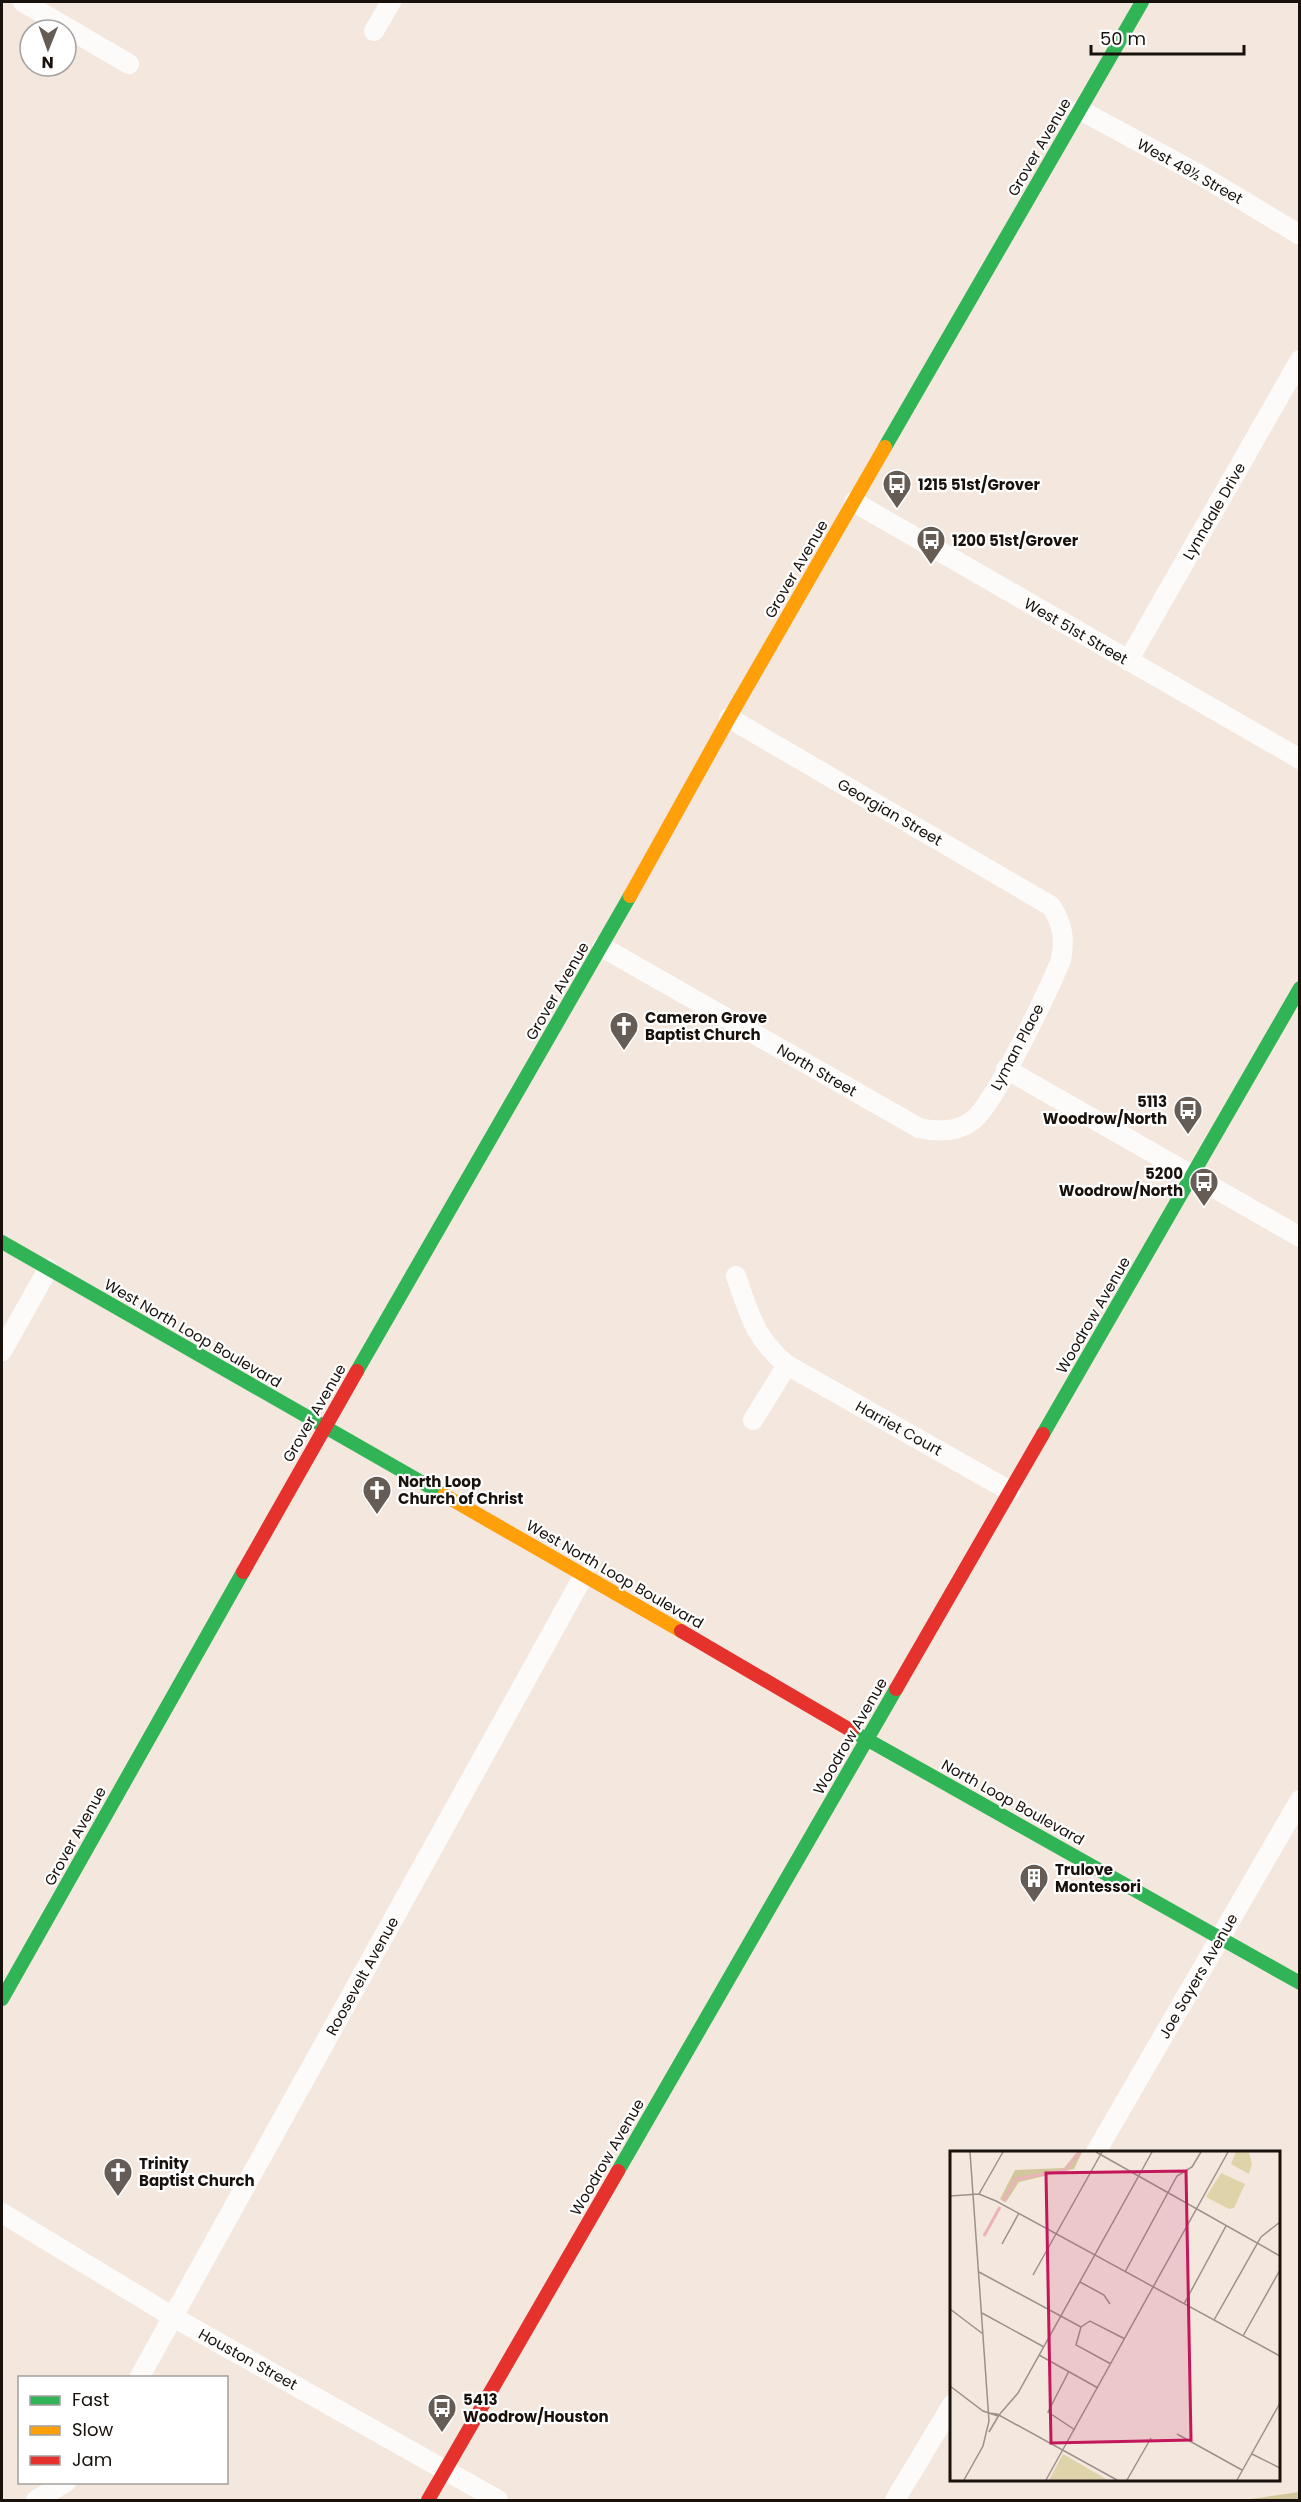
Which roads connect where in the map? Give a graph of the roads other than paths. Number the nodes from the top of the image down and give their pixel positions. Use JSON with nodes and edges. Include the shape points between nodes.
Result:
{"nodes":[{"id":1,"x":23,"y":2,"type":"edge"},
{"id":2,"x":391,"y":2,"type":"edge"},
{"id":3,"x":1142,"y":2,"type":"edge"},
{"id":4,"x":374,"y":31,"type":"dead end"},
{"id":5,"x":129,"y":64,"type":"dead end"},
{"id":6,"x":1080,"y":110,"type":"junction"},
{"id":7,"x":1299,"y":235,"type":"edge"},
{"id":8,"x":1299,"y":360,"type":"edge"},
{"id":9,"x":854,"y":502,"type":"junction"},
{"id":10,"x":1128,"y":661,"type":"junction"},
{"id":11,"x":729,"y":718,"type":"junction"},
{"id":12,"x":1299,"y":759,"type":"edge"},
{"id":13,"x":1051,"y":906,"type":"joint"},
{"id":14,"x":602,"y":947,"type":"junction"},
{"id":15,"x":1299,"y":988,"type":"edge"},
{"id":16,"x":1006,"y":1069,"type":"junction"},
{"id":17,"x":908,"y":1122,"type":"joint"},
{"id":18,"x":1192,"y":1175,"type":"junction"},
{"id":19,"x":1299,"y":1236,"type":"edge"},
{"id":20,"x":2,"y":1242,"type":"edge"},
{"id":21,"x":48,"y":1269,"type":"junction"},
{"id":22,"x":736,"y":1276,"type":"dead end"},
{"id":23,"x":2,"y":1350,"type":"edge"},
{"id":24,"x":787,"y":1365,"type":"junction"},
{"id":25,"x":753,"y":1420,"type":"dead end"},
{"id":26,"x":325,"y":1427,"type":"junction"},
{"id":27,"x":1010,"y":1491,"type":"junction"},
{"id":28,"x":584,"y":1575,"type":"junction"},
{"id":29,"x":867,"y":1739,"type":"junction"},
{"id":30,"x":1299,"y":1800,"type":"edge"},
{"id":31,"x":1220,"y":1938,"type":"junction"},
{"id":32,"x":1299,"y":1983,"type":"edge"},
{"id":33,"x":2,"y":1999,"type":"edge"},
{"id":34,"x":1097,"y":2151,"type":"edge"},
{"id":35,"x":2,"y":2213,"type":"edge"},
{"id":36,"x":173,"y":2317,"type":"junction"},
{"id":37,"x":140,"y":2376,"type":"edge"},
{"id":38,"x":950,"y":2407,"type":"edge"},
{"id":39,"x":446,"y":2471,"type":"junction"},
{"id":40,"x":63,"y":2484,"type":"edge"},
{"id":41,"x":36,"y":2500,"type":"edge"},
{"id":42,"x":428,"y":2500,"type":"edge"},
{"id":43,"x":498,"y":2500,"type":"edge"},
{"id":44,"x":895,"y":2500,"type":"edge"}],
"edges":[{"from":1,"to":5,"type":"street"},
{"from":2,"to":4,"type":"street"},
{"from":3,"to":6,"type":"street","name":"Grover Avenue"},
{"from":6,"to":7,"type":"street","name":"West 49½ Street","via":[[1202,176]]},
{"from":6,"to":9,"type":"street","name":"Grover Avenue"},
{"from":8,"to":10,"type":"street","name":"Lynndale Drive"},
{"from":9,"to":10,"type":"street","name":"West 51st Street"},
{"from":9,"to":11,"type":"street","name":"Grover Avenue"},
{"from":10,"to":12,"type":"street","name":"West 51st Street"},
{"from":11,"to":13,"type":"street","name":"Georgian Street"},
{"from":11,"to":14,"type":"street","name":"Grover Avenue"},
{"from":13,"to":16,"type":"street","name":"Lyman Place","via":[[1064,938],[1061,960]]},
{"from":14,"to":17,"type":"street","name":"North Street"},
{"from":14,"to":26,"type":"street","name":"Grover Avenue"},
{"from":15,"to":18,"type":"street","name":"Woodrow Avenue"},
{"from":16,"to":17,"type":"street","name":"Lyman Place","via":[[981,1114],[970,1123],[958,1129],[933,1131]]},
{"from":16,"to":18,"type":"street"},
{"from":18,"to":19,"type":"street"},
{"from":18,"to":27,"type":"street","name":"Woodrow Avenue"},
{"from":20,"to":21,"type":"street","name":"West North Loop Boulevard"},
{"from":21,"to":23,"type":"street"},
{"from":21,"to":26,"type":"street","name":"West North Loop Boulevard"},
{"from":22,"to":24,"type":"street","name":"Harriet Court","via":[[755,1329]]},
{"from":24,"to":25,"type":"street"},
{"from":24,"to":27,"type":"street","name":"Harriet Court"},
{"from":26,"to":28,"type":"street","name":"West North Loop Boulevard"},
{"from":26,"to":33,"type":"street","name":"Grover Avenue"},
{"from":27,"to":29,"type":"street","name":"Woodrow Avenue"},
{"from":28,"to":29,"type":"street","name":"West North Loop Boulevard"},
{"from":28,"to":36,"type":"street","name":"Roosevelt Avenue"},
{"from":29,"to":31,"type":"street","name":"North Loop Boulevard"},
{"from":29,"to":39,"type":"street","name":"Woodrow Avenue"},
{"from":30,"to":31,"type":"street","name":"Joe Sayers Avenue"},
{"from":31,"to":32,"type":"street","name":"North Loop Boulevard"},
{"from":31,"to":34,"type":"street","name":"Joe Sayers Avenue"},
{"from":35,"to":36,"type":"street","name":"Houston Street"},
{"from":36,"to":37,"type":"street","name":"Roosevelt Avenue"},
{"from":36,"to":39,"type":"street","name":"Houston Street"},
{"from":38,"to":44,"type":"street"},
{"from":39,"to":42,"type":"street","name":"Woodrow Avenue"},
{"from":39,"to":43,"type":"street","name":"Houston Street"},
{"from":40,"to":41,"type":"street"}]}
